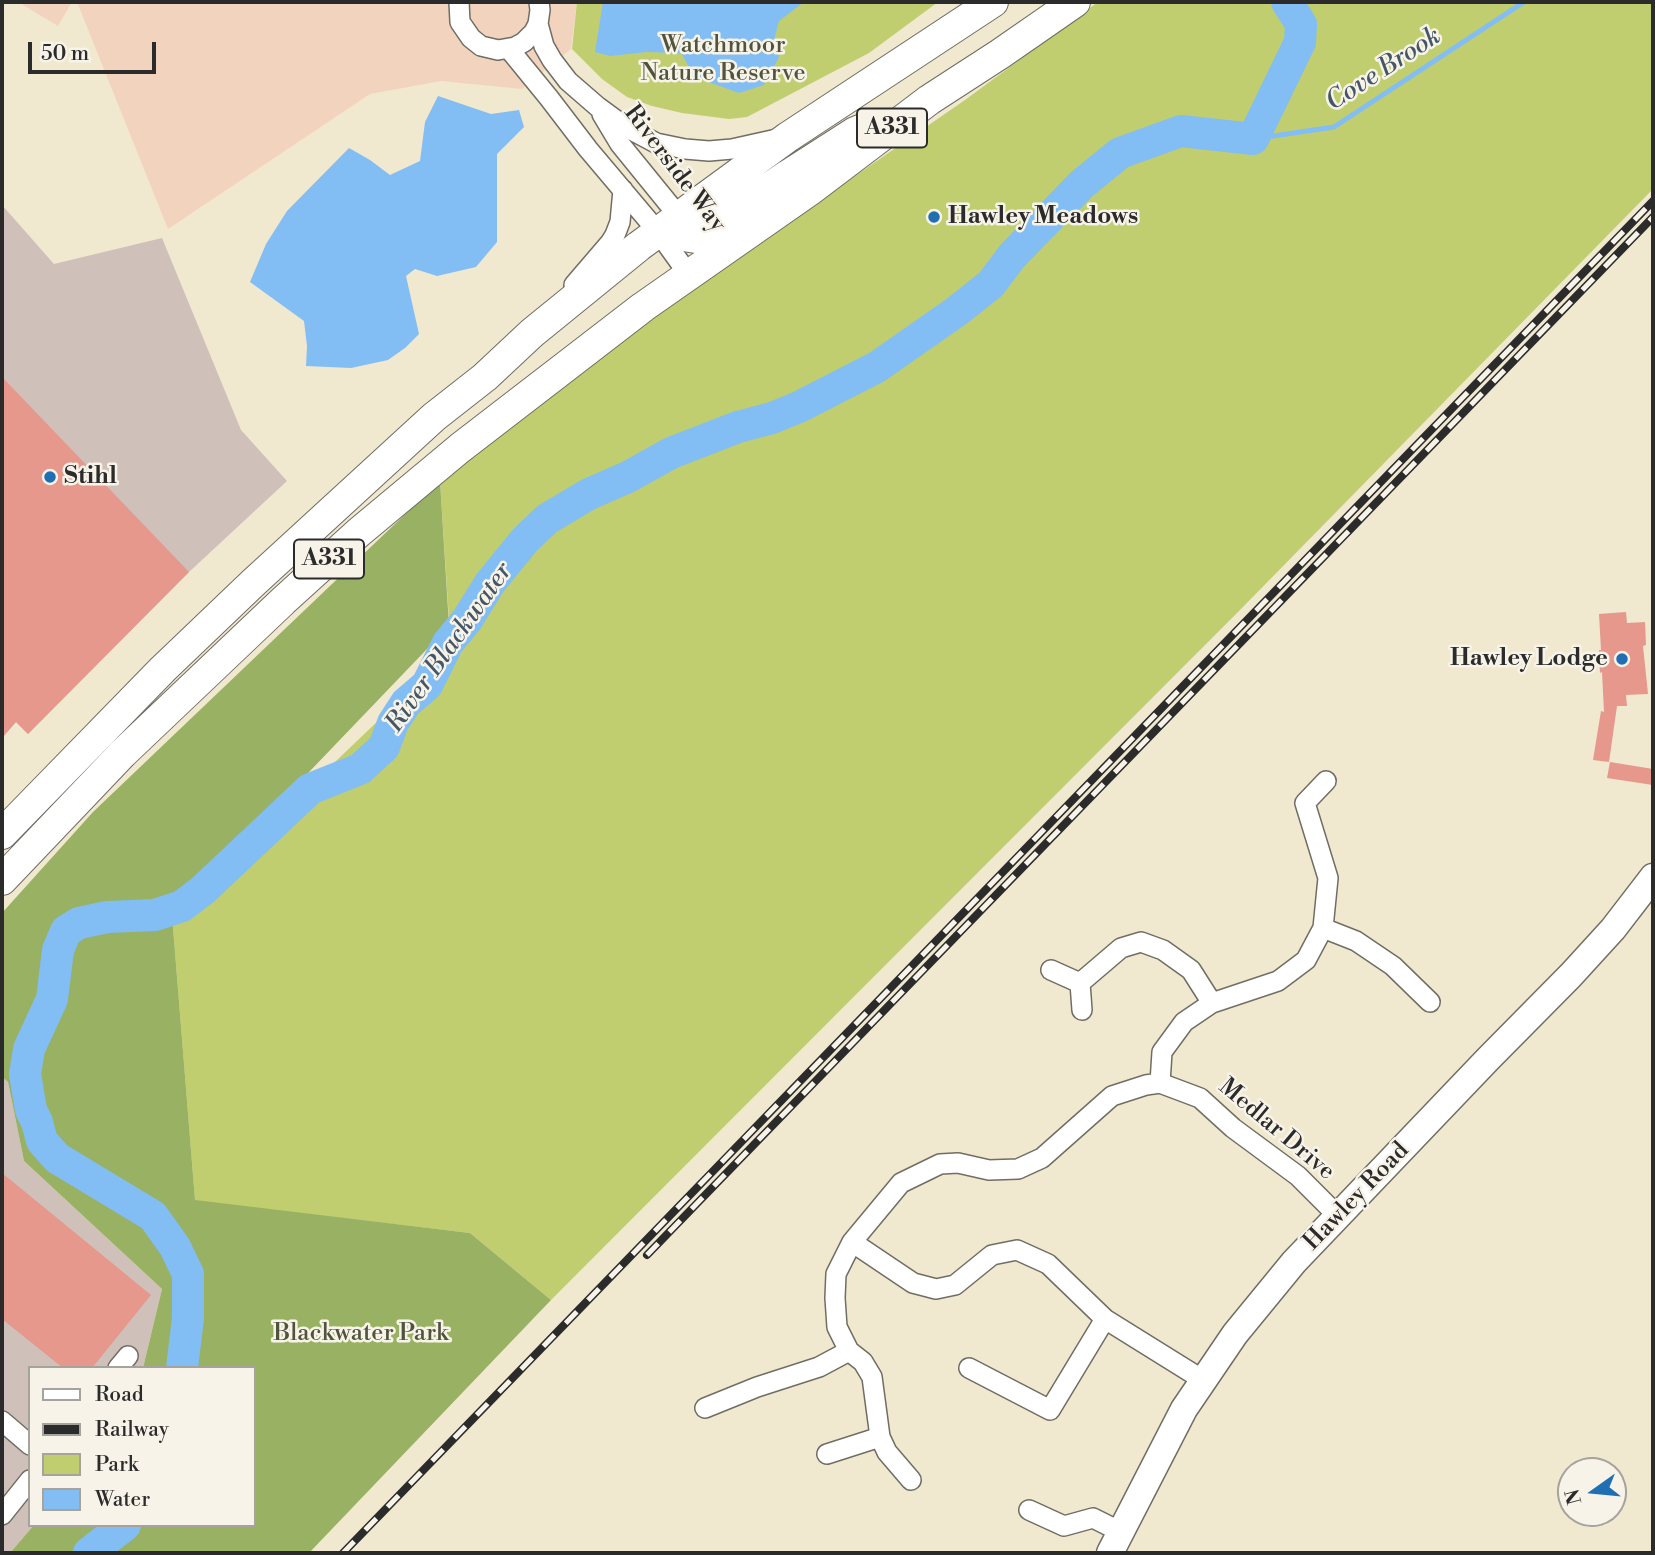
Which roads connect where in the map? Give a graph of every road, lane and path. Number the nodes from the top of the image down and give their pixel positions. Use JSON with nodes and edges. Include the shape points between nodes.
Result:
{"nodes":[{"id":1,"x":459,"y":2,"type":"edge"},
{"id":2,"x":539,"y":2,"type":"edge"},
{"id":3,"x":993,"y":2,"type":"edge"},
{"id":4,"x":1075,"y":2,"type":"edge"},
{"id":5,"x":538,"y":24,"type":"junction"},
{"id":6,"x":509,"y":49,"type":"junction"},
{"id":7,"x":598,"y":107,"type":"junction"},
{"id":8,"x":788,"y":137,"type":"junction"},
{"id":9,"x":623,"y":190,"type":"junction"},
{"id":10,"x":687,"y":244,"type":"junction"},
{"id":11,"x":532,"y":333,"type":"junction"},
{"id":12,"x":1326,"y":781,"type":"dead end"},
{"id":13,"x":2,"y":834,"type":"edge"},
{"id":14,"x":1653,"y":877,"type":"edge"},
{"id":15,"x":2,"y":880,"type":"edge"},
{"id":16,"x":1323,"y":928,"type":"junction"},
{"id":17,"x":1051,"y":970,"type":"dead end"},
{"id":18,"x":1080,"y":983,"type":"junction"},
{"id":19,"x":1430,"y":1002,"type":"dead end"},
{"id":20,"x":1212,"y":1003,"type":"junction"},
{"id":21,"x":1082,"y":1010,"type":"dead end"},
{"id":22,"x":1160,"y":1083,"type":"junction"},
{"id":23,"x":1338,"y":1216,"type":"junction"},
{"id":24,"x":852,"y":1242,"type":"junction"},
{"id":25,"x":1105,"y":1319,"type":"junction"},
{"id":26,"x":849,"y":1351,"type":"junction"},
{"id":27,"x":969,"y":1368,"type":"dead end"},
{"id":28,"x":1203,"y":1380,"type":"junction"},
{"id":29,"x":705,"y":1408,"type":"dead end"},
{"id":30,"x":2,"y":1421,"type":"edge"},
{"id":31,"x":880,"y":1437,"type":"junction"},
{"id":32,"x":28,"y":1442,"type":"edge"},
{"id":33,"x":827,"y":1454,"type":"dead end"},
{"id":34,"x":911,"y":1480,"type":"dead end"},
{"id":35,"x":28,"y":1483,"type":"edge"},
{"id":36,"x":1029,"y":1510,"type":"dead end"},
{"id":37,"x":2,"y":1516,"type":"edge"},
{"id":38,"x":1116,"y":1543,"type":"edge"}],
"edges":[{"from":1,"to":6,"type":"street","via":[[460,22],[471,38],[493,50]]},
{"from":2,"to":5,"type":"street","name":"Riverside Way"},
{"from":3,"to":8,"type":"main road","number":"A331"},
{"from":4,"to":10,"type":"main road","number":"A331","via":[[929,100],[855,132]]},
{"from":5,"to":6,"type":"street","via":[[524,42]]},
{"from":5,"to":7,"type":"street","name":"Riverside Way","via":[[552,61]]},
{"from":6,"to":9,"type":"street","name":"Riverside Way"},
{"from":7,"to":8,"type":"street","name":"Riverside Way","via":[[656,143],[685,149],[732,149]]},
{"from":7,"to":10,"type":"street","name":"Riverside Way"},
{"from":8,"to":10,"type":"main road","number":"A331"},
{"from":9,"to":10,"type":"street","name":"Riverside Way"},
{"from":9,"to":11,"type":"street","via":[[620,222],[611,243]]},
{"from":10,"to":11,"type":"main road","number":"A331"},
{"from":10,"to":15,"type":"main road","number":"A331","via":[[643,307],[358,533],[123,754]]},
{"from":11,"to":13,"type":"main road","number":"A331","via":[[253,583]]},
{"from":12,"to":16,"type":"street","via":[[1304,803],[1328,878]]},
{"from":14,"to":23,"type":"main road","name":"Hawley Road","via":[[1571,975]]},
{"from":16,"to":19,"type":"street","via":[[1356,941],[1393,966]]},
{"from":16,"to":20,"type":"street","via":[[1306,960],[1278,981]]},
{"from":17,"to":18,"type":"street"},
{"from":18,"to":20,"type":"street","via":[[1121,948],[1141,942],[1163,950],[1191,970]]},
{"from":18,"to":21,"type":"street"},
{"from":20,"to":22,"type":"street","via":[[1184,1022],[1162,1052]]},
{"from":22,"to":23,"type":"street","name":"Medlar Drive","via":[[1200,1097],[1298,1176]]},
{"from":22,"to":24,"type":"street","via":[[1112,1096],[1042,1158],[1018,1169],[940,1164],[901,1183]]},
{"from":23,"to":28,"type":"main road","name":"Hawley Road","via":[[1268,1293]]},
{"from":24,"to":25,"type":"street","via":[[913,1283],[936,1289],[955,1285],[992,1255],[1017,1250],[1048,1264]]},
{"from":24,"to":26,"type":"street","via":[[836,1274],[835,1298],[837,1327]]},
{"from":25,"to":27,"type":"street","via":[[1050,1410]]},
{"from":25,"to":28,"type":"street"},
{"from":26,"to":29,"type":"street"},
{"from":26,"to":31,"type":"street","via":[[872,1377]]},
{"from":28,"to":38,"type":"main road","name":"Hawley Road"},
{"from":30,"to":32,"type":"street"},
{"from":31,"to":33,"type":"street"},
{"from":31,"to":34,"type":"street"},
{"from":35,"to":37,"type":"street"},
{"from":36,"to":38,"type":"street","via":[[1064,1527],[1093,1518]]}]}
